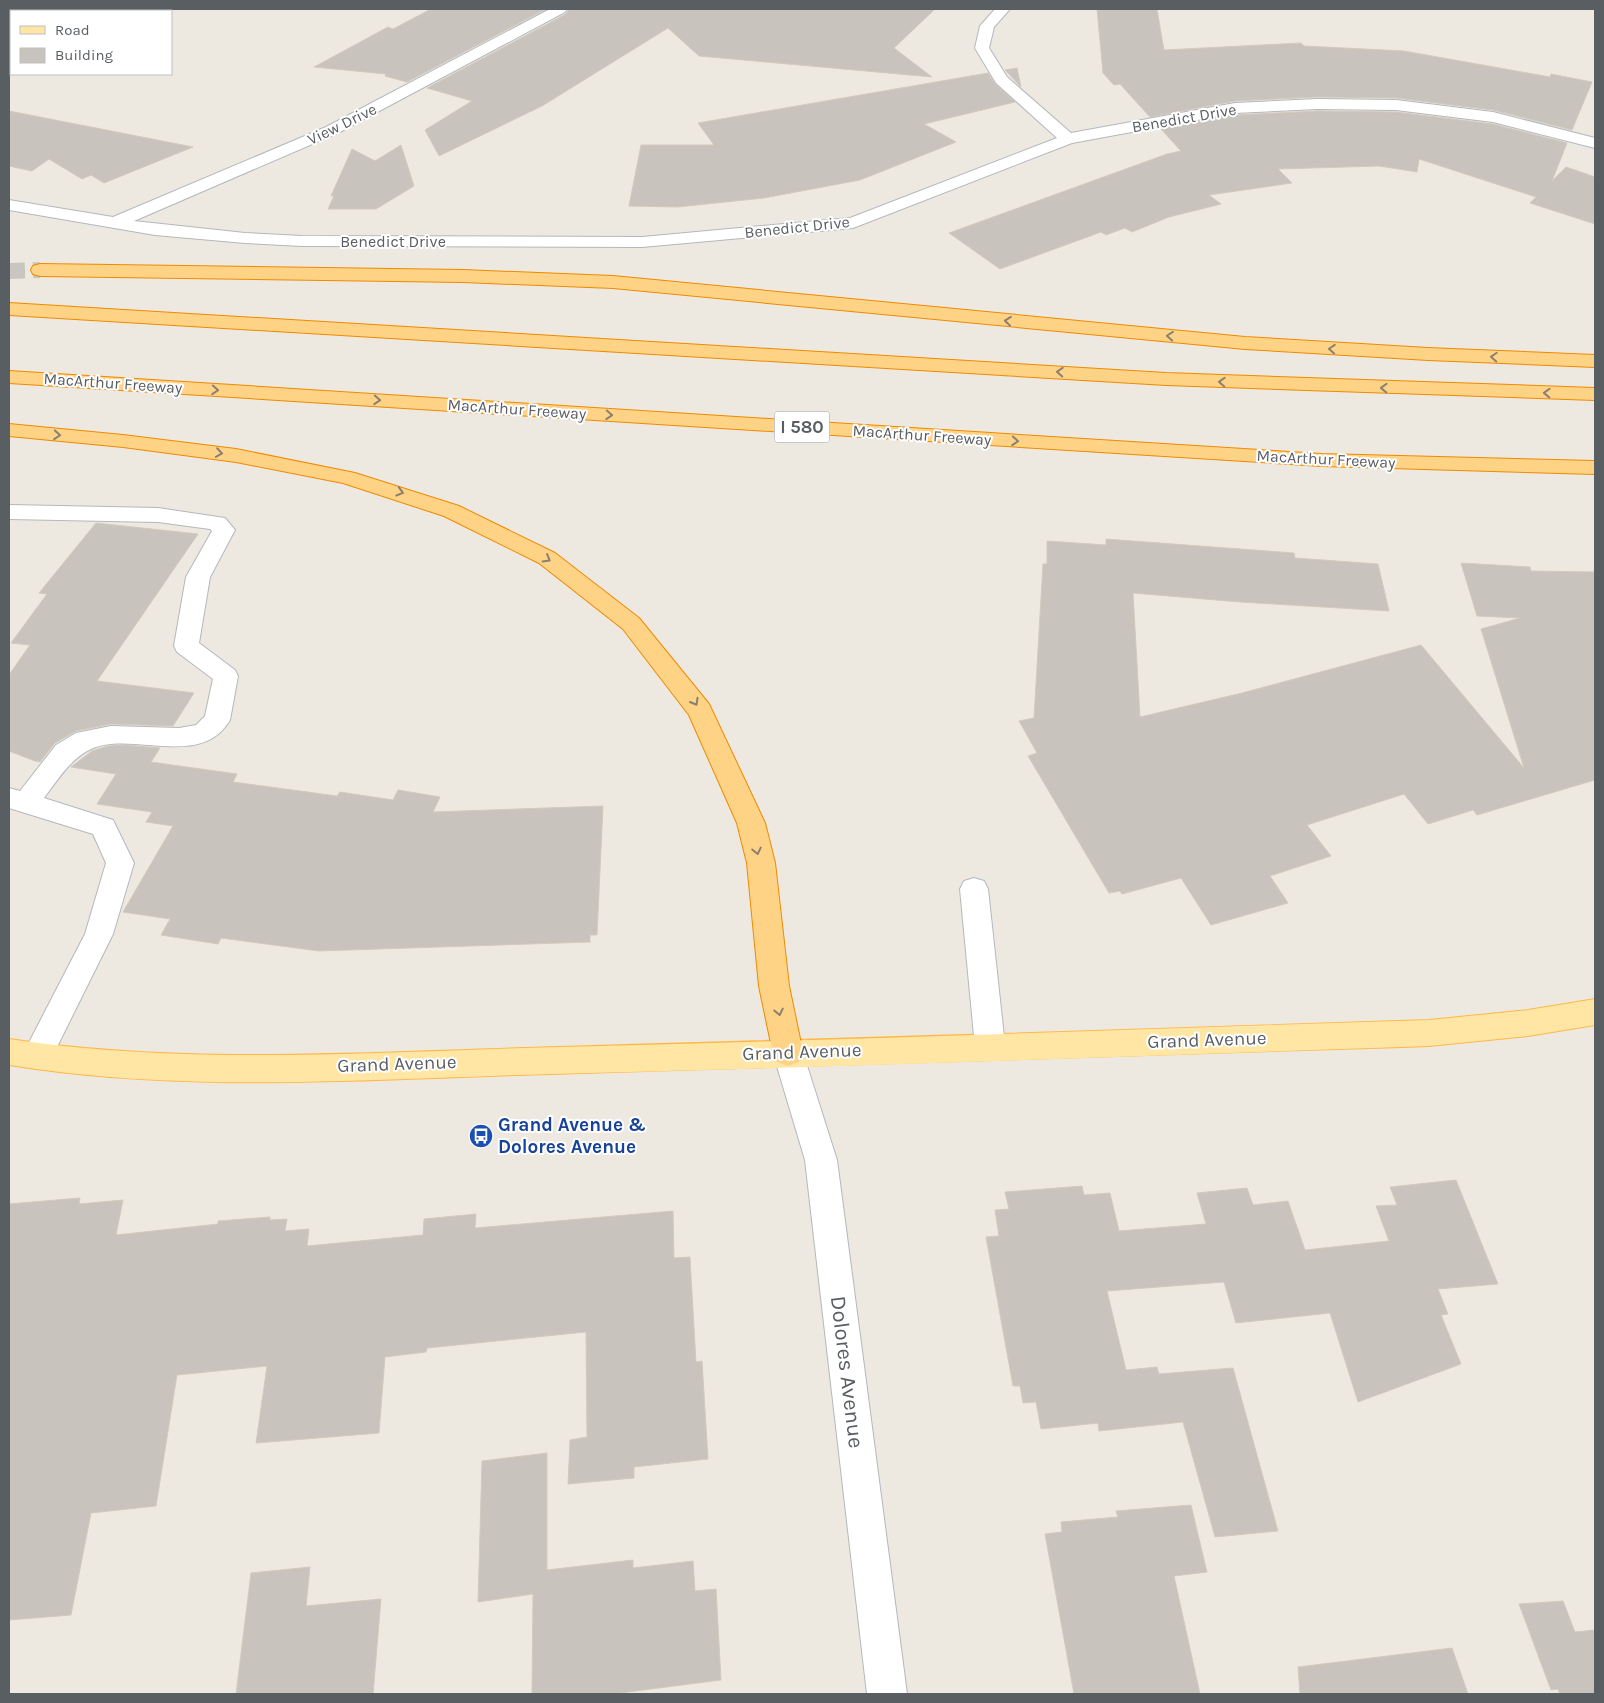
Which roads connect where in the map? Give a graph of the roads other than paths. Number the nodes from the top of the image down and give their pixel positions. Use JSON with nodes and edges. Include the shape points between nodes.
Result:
{"nodes":[{"id":1,"x":560,"y":9,"type":"edge"},
{"id":2,"x":1003,"y":9,"type":"edge"},
{"id":3,"x":1068,"y":139,"type":"junction"},
{"id":4,"x":1595,"y":144,"type":"edge"},
{"id":5,"x":9,"y":205,"type":"edge"},
{"id":6,"x":115,"y":223,"type":"junction"},
{"id":7,"x":40,"y":270,"type":"tunnel mouth"},
{"id":8,"x":9,"y":309,"type":"edge"},
{"id":9,"x":1595,"y":361,"type":"edge"},
{"id":10,"x":9,"y":377,"type":"edge"},
{"id":11,"x":1595,"y":394,"type":"edge"},
{"id":12,"x":9,"y":430,"type":"edge"},
{"id":13,"x":1595,"y":468,"type":"edge"},
{"id":14,"x":9,"y":512,"type":"edge"},
{"id":15,"x":17,"y":800,"type":"edge"},
{"id":16,"x":974,"y":889,"type":"dead end"},
{"id":17,"x":1595,"y":1012,"type":"edge"},
{"id":18,"x":990,"y":1046,"type":"junction"},
{"id":19,"x":788,"y":1053,"type":"junction"},
{"id":20,"x":23,"y":1054,"type":"edge"},
{"id":21,"x":887,"y":1694,"type":"edge"}],
"edges":[{"from":1,"to":6,"type":"street","name":"View Drive","via":[[332,130]]},
{"from":2,"to":3,"type":"street","via":[[987,26],[982,48],[1001,80]]},
{"from":3,"to":4,"type":"street","name":"Benedict Drive","via":[[1235,108],[1317,104],[1396,105],[1493,117]]},
{"from":3,"to":6,"type":"street","name":"Benedict Drive","via":[[853,223],[642,242],[302,241],[202,235]]},
{"from":5,"to":6,"type":"street","name":"Benedict Drive"},
{"from":9,"to":7,"type":"highway","one_way":true,"via":[[1245,343],[604,282],[463,276]]},
{"from":11,"to":8,"type":"highway","one_way":true,"via":[[1166,379]]},
{"from":10,"to":13,"type":"highway","name":"MacArthur Freeway","number":"I 580","one_way":true,"via":[[1322,460]]},
{"from":12,"to":19,"type":"highway","one_way":true,"via":[[236,456],[353,478],[463,514],[562,567],[610,602],[656,648],[693,698],[726,759],[752,824],[768,901],[774,987]]},
{"from":14,"to":15,"type":"street","via":[[158,515],[217,523],[224,530],[198,577],[186,646],[226,676],[217,720],[204,733],[179,737],[110,735],[86,740],[65,752]]},
{"from":15,"to":20,"type":"street","via":[[103,827],[120,863],[99,934]]},
{"from":16,"to":18,"type":"street"},
{"from":17,"to":18,"type":"main road","name":"Grand Avenue","via":[[1528,1023],[1429,1032]]},
{"from":18,"to":19,"type":"main road","name":"Grand Avenue"},
{"from":19,"to":20,"type":"main road","name":"Grand Avenue","via":[[269,1068],[168,1068],[69,1061]]},
{"from":19,"to":21,"type":"street","name":"Dolores Avenue","via":[[820,1160]]}]}
